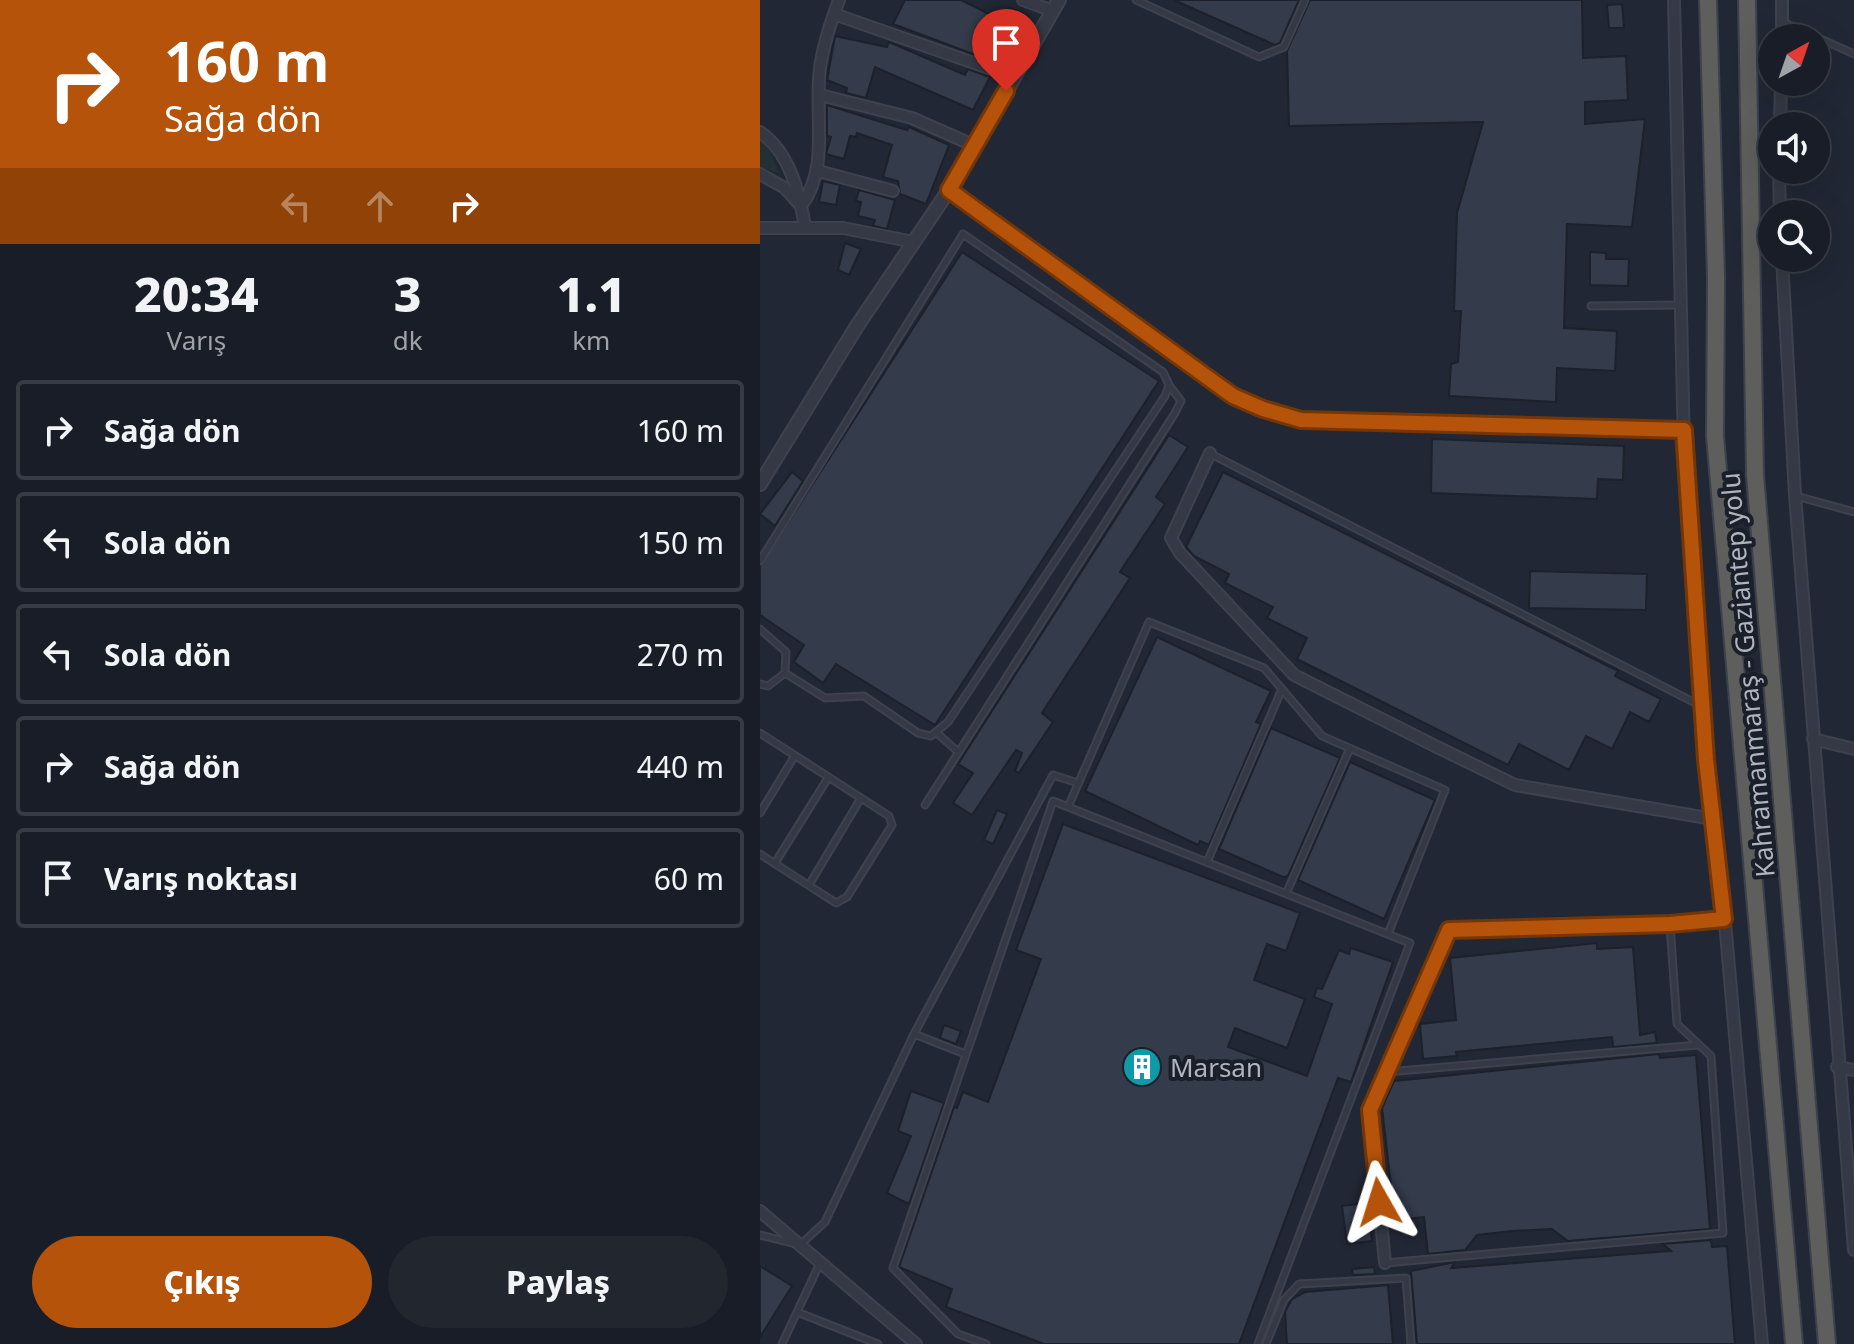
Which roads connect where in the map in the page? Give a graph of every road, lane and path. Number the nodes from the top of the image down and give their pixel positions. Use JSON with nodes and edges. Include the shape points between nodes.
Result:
{"nodes":[{"id":1,"x":839,"y":0,"type":"edge"},
{"id":2,"x":1023,"y":0,"type":"edge"},
{"id":3,"x":1136,"y":0,"type":"edge"},
{"id":4,"x":1305,"y":0,"type":"edge"},
{"id":5,"x":1674,"y":0,"type":"edge"},
{"id":6,"x":1708,"y":0,"type":"edge"},
{"id":7,"x":1747,"y":0,"type":"edge"},
{"id":8,"x":1782,"y":0,"type":"edge"},
{"id":9,"x":1056,"y":5,"type":"edge"},
{"id":10,"x":834,"y":14,"type":"junction"},
{"id":11,"x":1782,"y":21,"type":"joint"},
{"id":12,"x":1854,"y":54,"type":"edge"},
{"id":13,"x":1014,"y":77,"type":"junction"},
{"id":14,"x":820,"y":95,"type":"junction"},
{"id":15,"x":760,"y":132,"type":"edge"},
{"id":16,"x":973,"y":145,"type":"junction"},
{"id":17,"x":818,"y":171,"type":"junction"},
{"id":18,"x":760,"y":174,"type":"edge"},
{"id":19,"x":949,"y":190,"type":"junction"},
{"id":20,"x":893,"y":191,"type":"dead end"},
{"id":21,"x":801,"y":206,"type":"junction"},
{"id":22,"x":805,"y":226,"type":"junction"},
{"id":23,"x":760,"y":228,"type":"edge"},
{"id":24,"x":914,"y":242,"type":"junction"},
{"id":25,"x":1783,"y":272,"type":"edge"},
{"id":26,"x":1680,"y":305,"type":"junction"},
{"id":27,"x":1591,"y":306,"type":"dead end"},
{"id":28,"x":1169,"y":385,"type":"junction"},
{"id":29,"x":1684,"y":430,"type":"junction"},
{"id":30,"x":1210,"y":453,"type":"joint"},
{"id":31,"x":760,"y":484,"type":"edge"},
{"id":32,"x":1795,"y":495,"type":"junction"},
{"id":33,"x":1854,"y":512,"type":"edge"},
{"id":34,"x":760,"y":561,"type":"edge"},
{"id":35,"x":760,"y":629,"type":"edge"},
{"id":36,"x":785,"y":673,"type":"junction"},
{"id":37,"x":760,"y":684,"type":"edge"},
{"id":38,"x":1282,"y":689,"type":"junction"},
{"id":39,"x":1703,"y":707,"type":"junction"},
{"id":40,"x":937,"y":733,"type":"junction"},
{"id":41,"x":761,"y":734,"type":"edge"},
{"id":42,"x":1813,"y":739,"type":"junction"},
{"id":43,"x":1350,"y":748,"type":"junction"},
{"id":44,"x":1854,"y":749,"type":"edge"},
{"id":45,"x":957,"y":751,"type":"junction"},
{"id":46,"x":794,"y":757,"type":"junction"},
{"id":47,"x":828,"y":778,"type":"junction"},
{"id":48,"x":1078,"y":783,"type":"junction"},
{"id":49,"x":861,"y":798,"type":"junction"},
{"id":50,"x":925,"y":805,"type":"dead end"},
{"id":51,"x":1068,"y":807,"type":"junction"},
{"id":52,"x":760,"y":813,"type":"edge"},
{"id":53,"x":1713,"y":819,"type":"junction"},
{"id":54,"x":760,"y":854,"type":"edge"},
{"id":55,"x":1207,"y":862,"type":"junction"},
{"id":56,"x":775,"y":863,"type":"junction"},
{"id":57,"x":809,"y":885,"type":"junction"},
{"id":58,"x":1286,"y":894,"type":"junction"},
{"id":59,"x":1724,"y":919,"type":"junction"},
{"id":60,"x":1670,"y":924,"type":"junction"},
{"id":61,"x":1388,"y":934,"type":"junction"},
{"id":62,"x":914,"y":1034,"type":"junction"},
{"id":63,"x":1699,"y":1045,"type":"junction"},
{"id":64,"x":965,"y":1054,"type":"junction"},
{"id":65,"x":1837,"y":1067,"type":"junction"},
{"id":66,"x":1854,"y":1070,"type":"edge"},
{"id":67,"x":1387,"y":1072,"type":"junction"},
{"id":68,"x":760,"y":1211,"type":"edge"},
{"id":69,"x":760,"y":1235,"type":"edge"},
{"id":70,"x":800,"y":1245,"type":"junction"},
{"id":71,"x":1854,"y":1250,"type":"edge"},
{"id":72,"x":821,"y":1262,"type":"junction"},
{"id":73,"x":1385,"y":1263,"type":"joint"},
{"id":74,"x":797,"y":1312,"type":"junction"},
{"id":75,"x":782,"y":1344,"type":"edge"},
{"id":76,"x":878,"y":1344,"type":"edge"},
{"id":77,"x":916,"y":1344,"type":"edge"},
{"id":78,"x":986,"y":1344,"type":"edge"},
{"id":79,"x":1258,"y":1344,"type":"edge"},
{"id":80,"x":1266,"y":1344,"type":"edge"},
{"id":81,"x":1411,"y":1344,"type":"edge"},
{"id":82,"x":1762,"y":1344,"type":"edge"},
{"id":83,"x":1794,"y":1344,"type":"edge"},
{"id":84,"x":1827,"y":1344,"type":"edge"}],
"edges":[{"from":1,"to":10,"type":"street"},
{"from":2,"to":9,"type":"street"},
{"from":3,"to":4,"type":"lane","via":[[1259,57],[1284,47]]},
{"from":5,"to":26,"type":"street"},
{"from":6,"to":83,"type":"highway","name":"Kahramanmaraş - Gaziantep yolu","via":[[1715,436]]},
{"from":7,"to":84,"type":"highway","name":"Kahramanmaraş - Gaziantep yolu","via":[[1755,475]]},
{"from":8,"to":11,"type":"street"},
{"from":9,"to":13,"type":"street"},
{"from":10,"to":13,"type":"street"},
{"from":10,"to":14,"type":"street","via":[[818,78]]},
{"from":11,"to":12,"type":"lane"},
{"from":13,"to":16,"type":"street"},
{"from":14,"to":16,"type":"street","via":[[912,118]]},
{"from":14,"to":17,"type":"street"},
{"from":15,"to":21,"type":"street","via":[[785,160]]},
{"from":16,"to":19,"type":"street"},
{"from":17,"to":20,"type":"street"},
{"from":17,"to":21,"type":"street"},
{"from":18,"to":21,"type":"street","via":[[785,188]]},
{"from":19,"to":24,"type":"street"},
{"from":19,"to":29,"type":"street","via":[[1233,396],[1263,409],[1301,420]]},
{"from":21,"to":22,"type":"street"},
{"from":22,"to":23,"type":"street"},
{"from":22,"to":24,"type":"street"},
{"from":24,"to":31,"type":"street"},
{"from":25,"to":32,"type":"street"},
{"from":26,"to":27,"type":"lane"},
{"from":26,"to":29,"type":"street"},
{"from":28,"to":34,"type":"lane","via":[[1145,357],[963,234]]},
{"from":28,"to":40,"type":"lane"},
{"from":28,"to":45,"type":"lane","via":[[1181,401],[1175,413]]},
{"from":29,"to":39,"type":"street"},
{"from":30,"to":39,"type":"lane"},
{"from":30,"to":53,"type":"street","via":[[1171,538],[1294,675],[1515,785]]},
{"from":32,"to":33,"type":"lane"},
{"from":32,"to":42,"type":"street"},
{"from":35,"to":36,"type":"lane","via":[[786,652]]},
{"from":36,"to":37,"type":"lane","via":[[768,686]]},
{"from":36,"to":40,"type":"lane","via":[[825,698],[864,696],[918,733]]},
{"from":38,"to":43,"type":"lane","via":[[1322,736]]},
{"from":38,"to":48,"type":"lane","via":[[1264,668],[1149,622]]},
{"from":38,"to":55,"type":"lane"},
{"from":39,"to":53,"type":"street"},
{"from":40,"to":45,"type":"lane"},
{"from":41,"to":46,"type":"lane"},
{"from":42,"to":44,"type":"street"},
{"from":42,"to":65,"type":"street"},
{"from":43,"to":58,"type":"lane"},
{"from":43,"to":61,"type":"lane","via":[[1445,790]]},
{"from":45,"to":50,"type":"lane"},
{"from":46,"to":47,"type":"lane"},
{"from":46,"to":52,"type":"lane"},
{"from":47,"to":49,"type":"lane"},
{"from":47,"to":56,"type":"lane"},
{"from":48,"to":51,"type":"lane"},
{"from":48,"to":62,"type":"lane","via":[[1053,775]]},
{"from":49,"to":57,"type":"lane"},
{"from":49,"to":57,"type":"lane","via":[[889,816],[889,832],[843,901],[836,903]]},
{"from":51,"to":55,"type":"lane"},
{"from":51,"to":64,"type":"lane","via":[[1053,801]]},
{"from":53,"to":59,"type":"street"},
{"from":54,"to":56,"type":"lane"},
{"from":55,"to":58,"type":"lane"},
{"from":56,"to":57,"type":"lane"},
{"from":58,"to":61,"type":"lane"},
{"from":59,"to":60,"type":"street"},
{"from":59,"to":82,"type":"street"},
{"from":60,"to":63,"type":"lane","via":[[1677,1024]]},
{"from":60,"to":67,"type":"street","via":[[1449,930]]},
{"from":61,"to":79,"type":"lane","via":[[1410,943]]},
{"from":62,"to":64,"type":"lane"},
{"from":62,"to":70,"type":"lane","via":[[825,1222]]},
{"from":63,"to":67,"type":"lane"},
{"from":63,"to":73,"type":"lane","via":[[1711,1056],[1723,1233]]},
{"from":64,"to":78,"type":"lane","via":[[893,1268],[958,1334]]},
{"from":65,"to":66,"type":"street"},
{"from":65,"to":71,"type":"street"},
{"from":67,"to":73,"type":"street","via":[[1370,1110]]},
{"from":68,"to":70,"type":"street"},
{"from":69,"to":70,"type":"lane"},
{"from":70,"to":72,"type":"street"},
{"from":72,"to":74,"type":"lane"},
{"from":72,"to":77,"type":"street"},
{"from":74,"to":75,"type":"lane"},
{"from":74,"to":76,"type":"lane"},
{"from":80,"to":81,"type":"lane","via":[[1284,1300],[1299,1284],[1406,1278]]}]}
